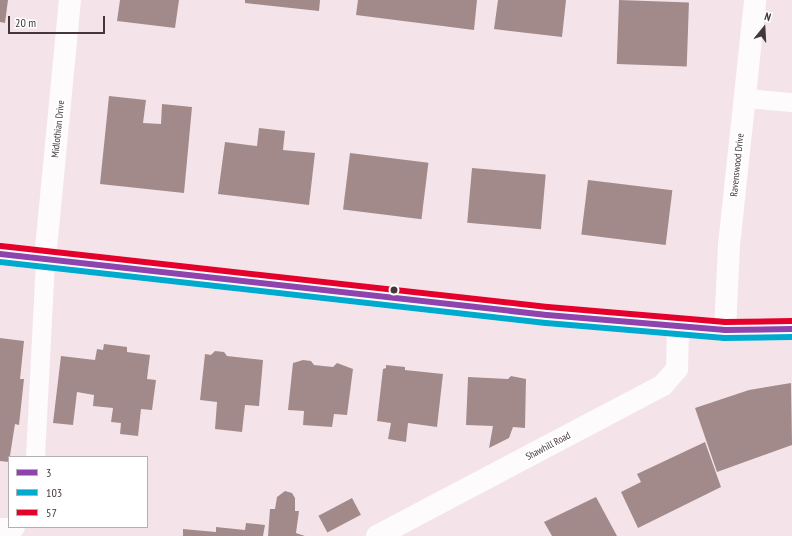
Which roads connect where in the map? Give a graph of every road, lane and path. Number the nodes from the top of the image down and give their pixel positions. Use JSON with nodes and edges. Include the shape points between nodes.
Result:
{"nodes":[{"id":1,"x":70,"y":0,"type":"edge"},
{"id":2,"x":755,"y":0,"type":"edge"},
{"id":3,"x":745,"y":98,"type":"junction"},
{"id":4,"x":792,"y":102,"type":"edge"},
{"id":5,"x":0,"y":254,"type":"edge"},
{"id":6,"x":45,"y":259,"type":"junction"},
{"id":7,"x":678,"y":327,"type":"junction"},
{"id":8,"x":792,"y":329,"type":"edge"},
{"id":9,"x":725,"y":330,"type":"junction"},
{"id":10,"x":35,"y":456,"type":"edge"},
{"id":11,"x":377,"y":536,"type":"edge"}],
"edges":[{"from":1,"to":6,"type":"street","name":"Midlothian Drive"},
{"from":2,"to":3,"type":"street","name":"Ravenswood Drive"},
{"from":3,"to":4,"type":"lane"},
{"from":3,"to":9,"type":"street","name":"Ravenswood Drive","via":[[729,245]]},
{"from":5,"to":6,"type":"street"},
{"from":6,"to":7,"type":"street"},
{"from":6,"to":10,"type":"lane"},
{"from":7,"to":9,"type":"street"},
{"from":7,"to":11,"type":"street","name":"Shawhill Road","via":[[677,369],[663,385]]},
{"from":8,"to":9,"type":"street"}]}
